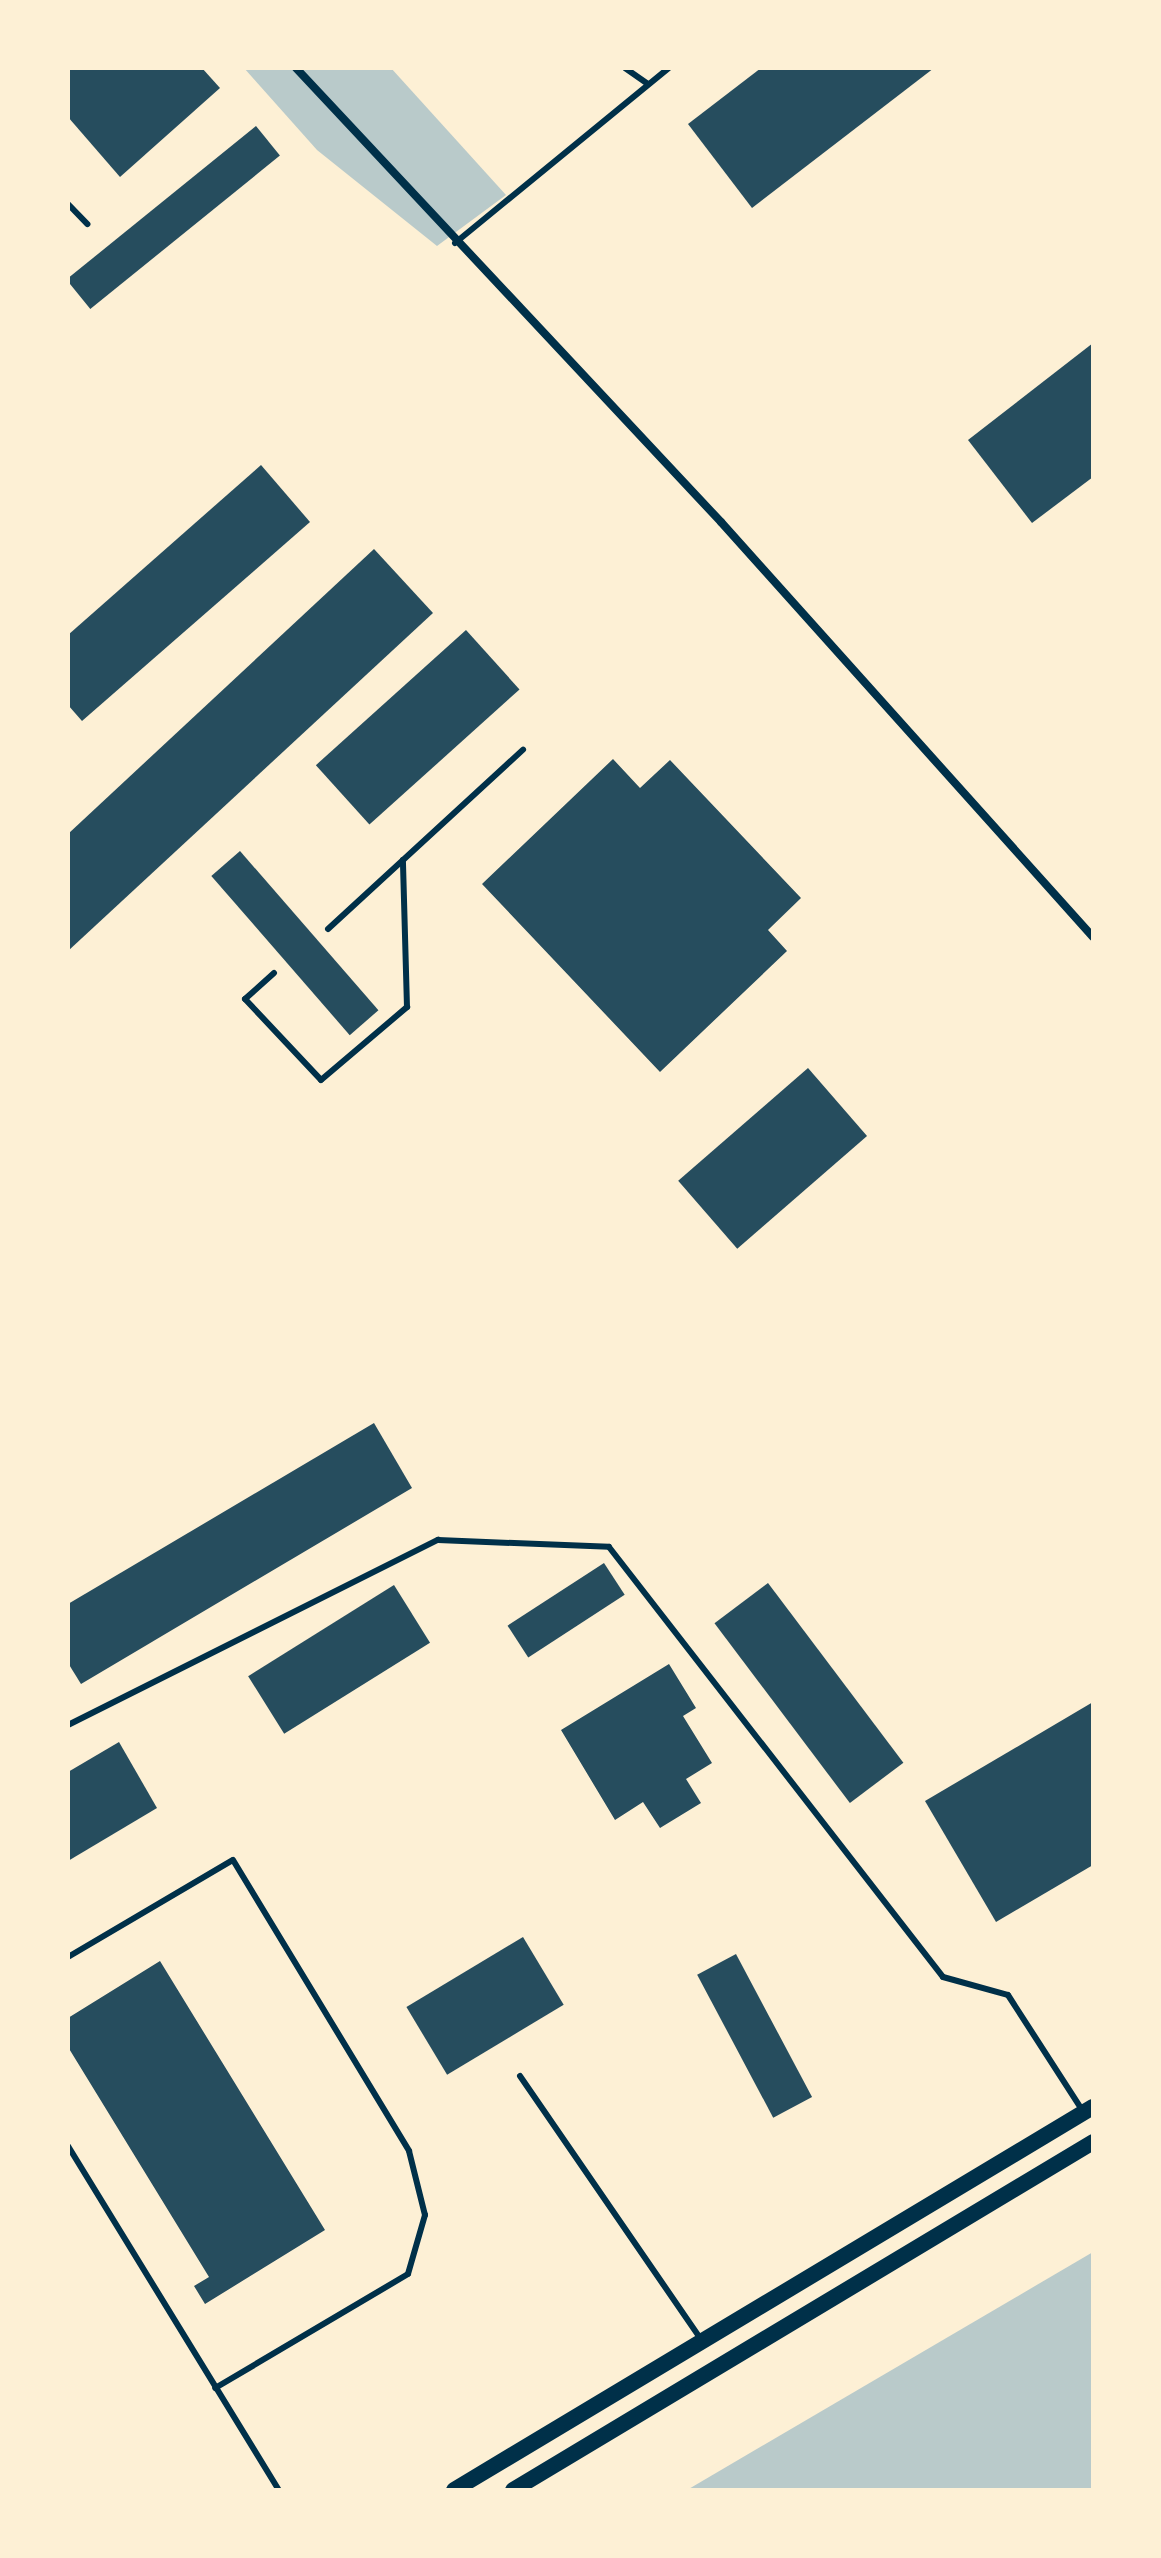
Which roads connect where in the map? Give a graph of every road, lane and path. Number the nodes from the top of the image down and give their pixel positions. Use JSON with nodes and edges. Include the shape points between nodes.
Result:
{"nodes":[{"id":1,"x":296,"y":68,"type":"edge"},
{"id":2,"x":625,"y":68,"type":"edge"},
{"id":3,"x":669,"y":68,"type":"edge"},
{"id":4,"x":648,"y":84,"type":"junction"},
{"id":5,"x":68,"y":204,"type":"edge"},
{"id":6,"x":87,"y":224,"type":"dead end"},
{"id":7,"x":455,"y":243,"type":"junction"},
{"id":8,"x":523,"y":750,"type":"dead end"},
{"id":9,"x":403,"y":860,"type":"junction"},
{"id":10,"x":328,"y":929,"type":"dead end"},
{"id":11,"x":1093,"y":937,"type":"edge"},
{"id":12,"x":274,"y":973,"type":"dead end"},
{"id":13,"x":68,"y":1725,"type":"edge"},
{"id":14,"x":68,"y":1957,"type":"edge"},
{"id":15,"x":520,"y":2076,"type":"dead end"},
{"id":16,"x":1088,"y":2110,"type":"edge"},
{"id":17,"x":1093,"y":2142,"type":"edge"},
{"id":18,"x":68,"y":2146,"type":"edge"},
{"id":19,"x":703,"y":2342,"type":"junction"},
{"id":20,"x":215,"y":2388,"type":"junction"},
{"id":21,"x":279,"y":2490,"type":"edge"},
{"id":22,"x":454,"y":2490,"type":"edge"},
{"id":23,"x":513,"y":2490,"type":"edge"}],
"edges":[{"from":1,"to":7,"type":"street"},
{"from":2,"to":4,"type":"lane"},
{"from":3,"to":4,"type":"lane"},
{"from":4,"to":7,"type":"lane"},
{"from":5,"to":6,"type":"lane"},
{"from":7,"to":11,"type":"street","via":[[721,522]]},
{"from":8,"to":9,"type":"lane"},
{"from":9,"to":10,"type":"lane"},
{"from":9,"to":12,"type":"lane","via":[[407,1007],[321,1080],[245,999]]},
{"from":13,"to":16,"type":"lane","via":[[438,1540],[609,1547],[943,1977],[1008,1995]]},
{"from":14,"to":20,"type":"lane","via":[[233,1860],[409,2151],[425,2215],[408,2274]]},
{"from":15,"to":19,"type":"lane"},
{"from":16,"to":19,"type":"main road"},
{"from":17,"to":23,"type":"main road"},
{"from":18,"to":20,"type":"lane"},
{"from":19,"to":22,"type":"main road"},
{"from":20,"to":21,"type":"lane"}]}
